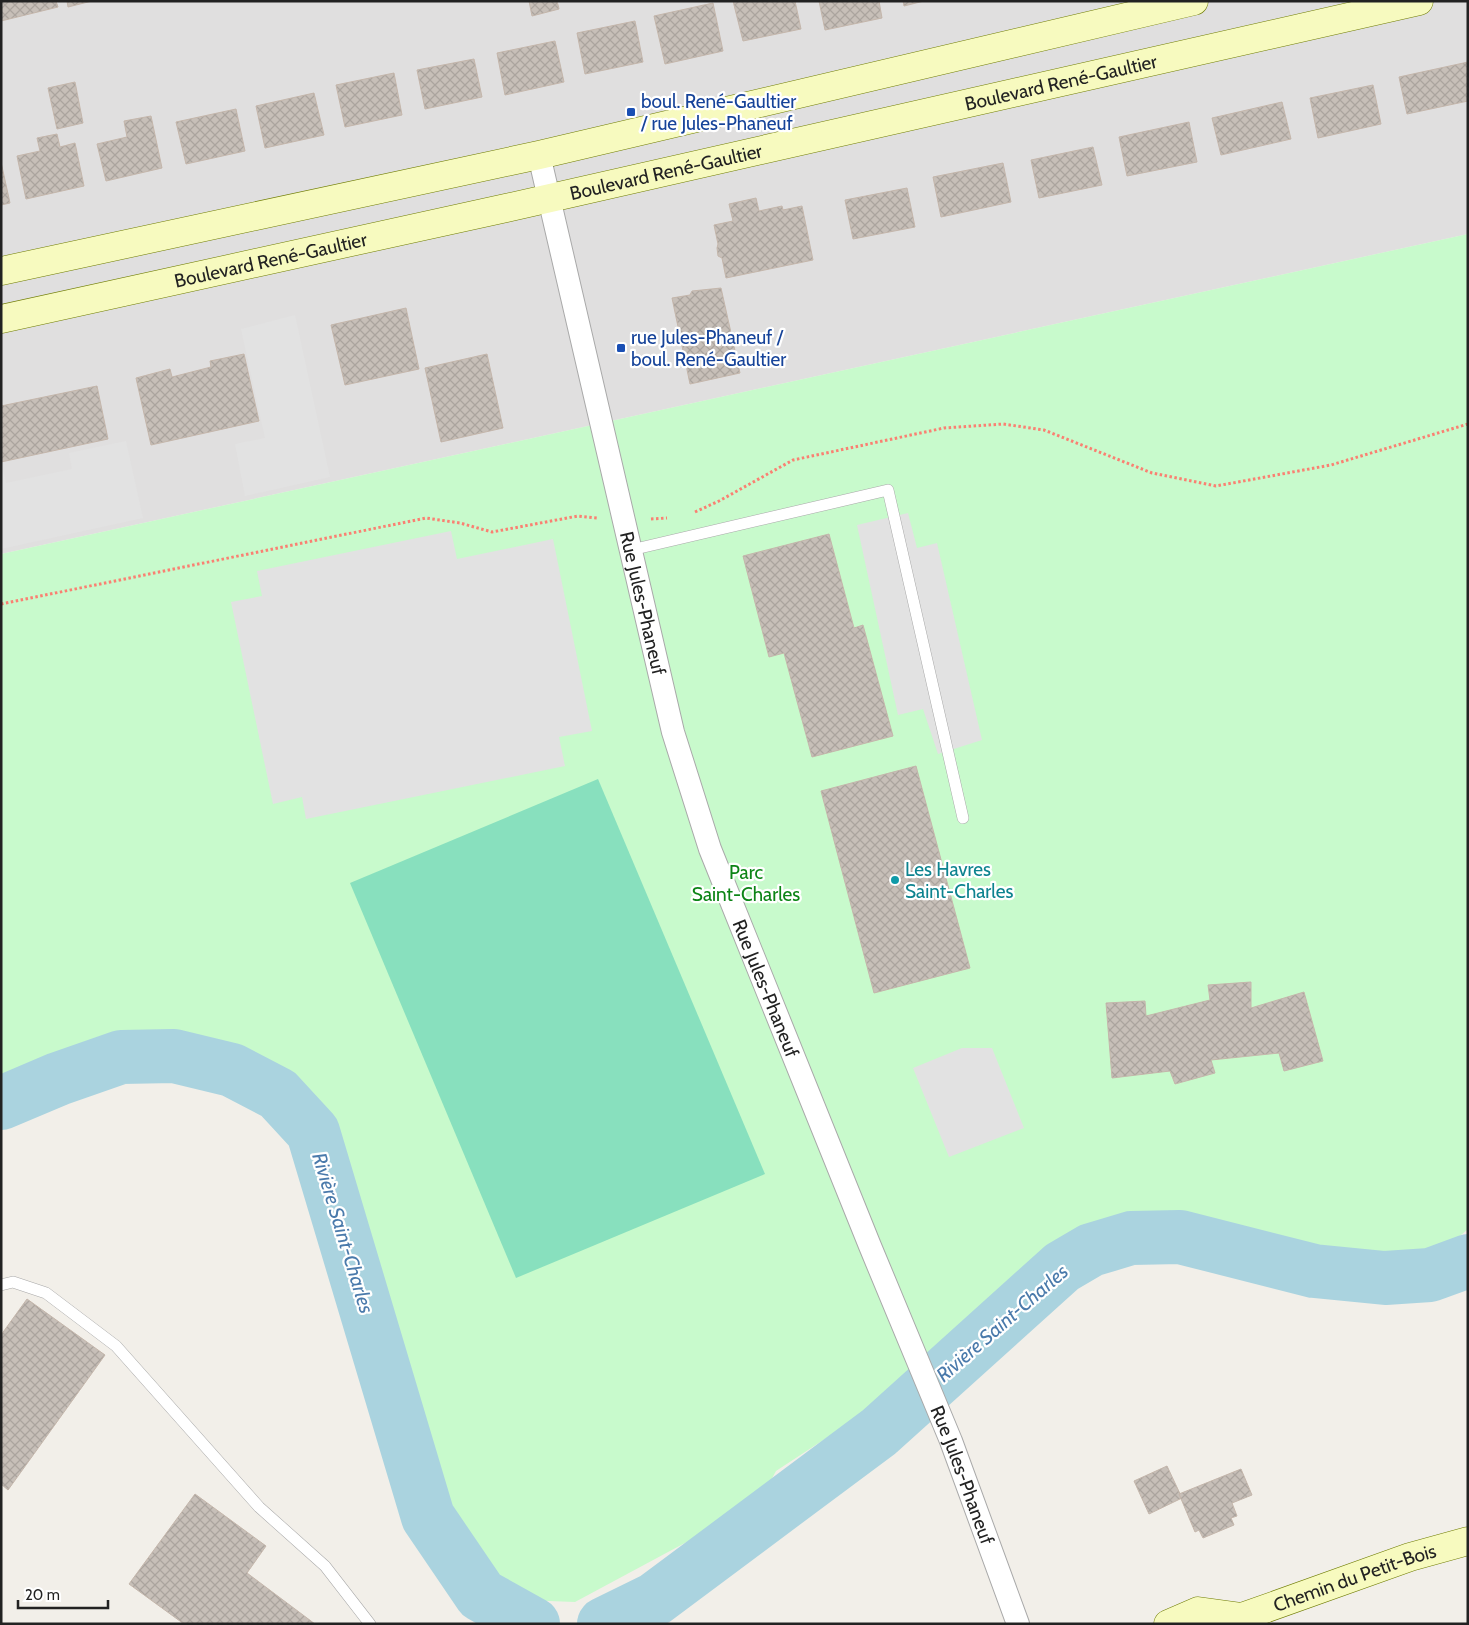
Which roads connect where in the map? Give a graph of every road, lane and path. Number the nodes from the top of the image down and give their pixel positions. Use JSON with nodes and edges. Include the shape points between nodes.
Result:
{"nodes":[{"id":1,"x":1194,"y":1,"type":"edge"},
{"id":2,"x":1419,"y":1,"type":"edge"},
{"id":3,"x":539,"y":155,"type":"junction"},
{"id":4,"x":549,"y":198,"type":"junction"},
{"id":5,"x":1,"y":272,"type":"edge"},
{"id":6,"x":1,"y":319,"type":"edge"},
{"id":7,"x":1468,"y":424,"type":"edge"},
{"id":8,"x":689,"y":513,"type":"dead end"},
{"id":9,"x":674,"y":518,"type":"dead end"},
{"id":10,"x":624,"y":520,"type":"junction"},
{"id":11,"x":631,"y":550,"type":"junction"},
{"id":12,"x":1,"y":604,"type":"edge"},
{"id":13,"x":963,"y":818,"type":"dead end"},
{"id":14,"x":1,"y":1285,"type":"edge"},
{"id":15,"x":1468,"y":1541,"type":"edge"},
{"id":16,"x":1238,"y":1620,"type":"edge"},
{"id":17,"x":370,"y":1624,"type":"edge"},
{"id":18,"x":1018,"y":1624,"type":"edge"},
{"id":19,"x":1168,"y":1624,"type":"edge"}],
"edges":[{"from":1,"to":3,"type":"street"},
{"from":2,"to":4,"type":"street","name":"Boulevard René-Gaultier"},
{"from":3,"to":4,"type":"street","name":"Rue Jules-Phaneuf"},
{"from":3,"to":5,"type":"street"},
{"from":4,"to":6,"type":"street","name":"Boulevard René-Gaultier"},
{"from":4,"to":10,"type":"street","name":"Rue Jules-Phaneuf"},
{"from":7,"to":8,"type":"path","via":[[1331,465],[1216,486],[1152,473],[1044,430],[1003,424],[944,428],[793,460]]},
{"from":9,"to":10,"type":"path"},
{"from":10,"to":11,"type":"street","name":"Rue Jules-Phaneuf"},
{"from":10,"to":12,"type":"path","via":[[578,516],[492,532],[426,518]]},
{"from":11,"to":13,"type":"lane","via":[[888,490]]},
{"from":11,"to":18,"type":"street","name":"Rue Jules-Phaneuf","via":[[673,732],[710,849],[951,1441]]},
{"from":14,"to":17,"type":"lane","via":[[13,1282],[46,1293],[116,1346],[260,1507],[325,1566]]},
{"from":15,"to":16,"type":"street","name":"Chemin du Petit-Bois","via":[[1410,1557]]},
{"from":16,"to":19,"type":"street","name":"Chemin du Petit-Bois","via":[[1198,1611]]}]}
